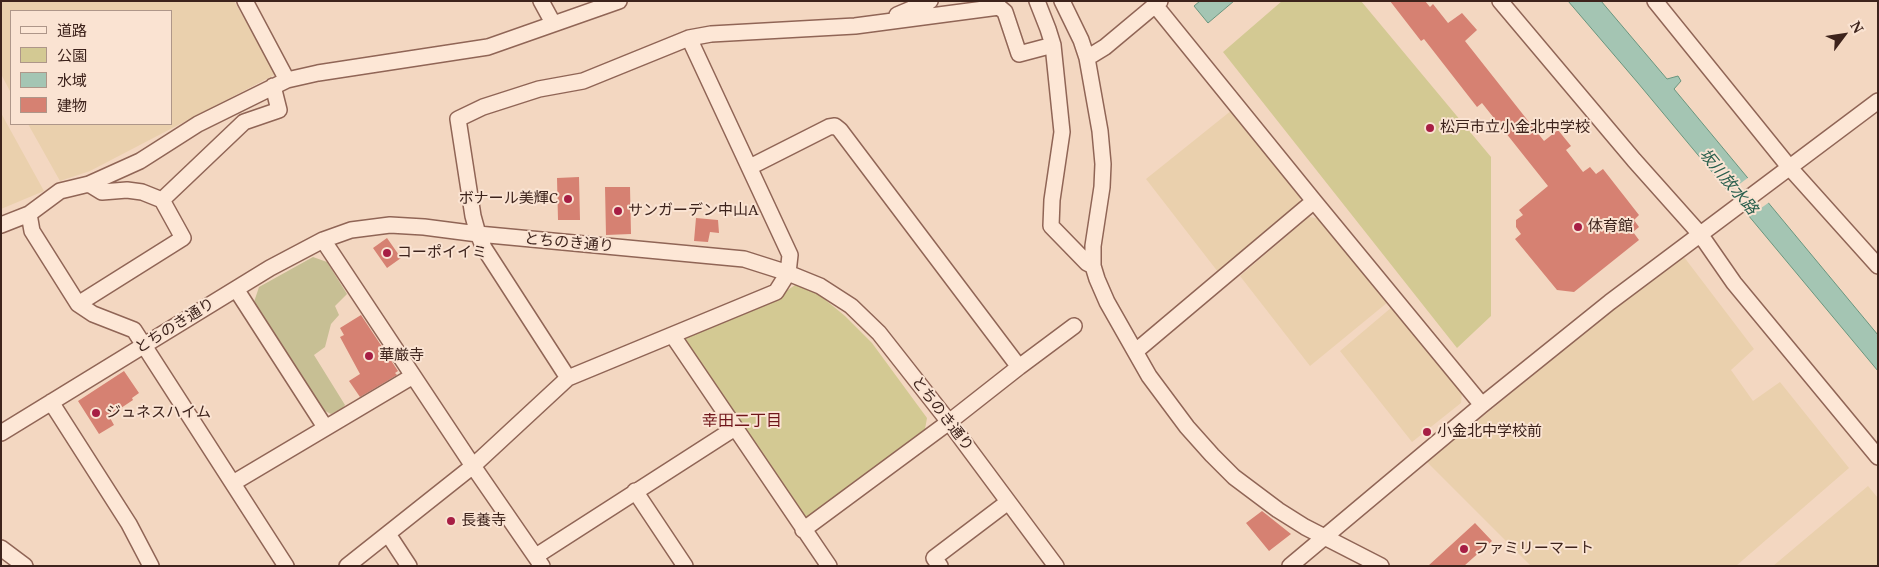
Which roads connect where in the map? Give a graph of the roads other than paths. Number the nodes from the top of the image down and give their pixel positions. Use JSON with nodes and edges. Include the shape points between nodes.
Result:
{"nodes":[{"id":1,"x":245,"y":1,"type":"edge"},
{"id":2,"x":541,"y":1,"type":"edge"},
{"id":3,"x":619,"y":1,"type":"edge"},
{"id":4,"x":930,"y":1,"type":"edge"},
{"id":5,"x":1037,"y":1,"type":"edge"},
{"id":6,"x":1062,"y":1,"type":"edge"},
{"id":7,"x":1500,"y":1,"type":"edge"},
{"id":8,"x":1655,"y":1,"type":"edge"},
{"id":9,"x":1158,"y":3,"type":"edge"},
{"id":10,"x":880,"y":22,"type":"junction"},
{"id":11,"x":553,"y":23,"type":"junction"},
{"id":12,"x":689,"y":38,"type":"junction"},
{"id":13,"x":1053,"y":45,"type":"junction"},
{"id":14,"x":1087,"y":58,"type":"junction"},
{"id":15,"x":287,"y":80,"type":"junction"},
{"id":16,"x":273,"y":86,"type":"junction"},
{"id":17,"x":1878,"y":101,"type":"edge"},
{"id":18,"x":750,"y":167,"type":"junction"},
{"id":19,"x":1785,"y":171,"type":"junction"},
{"id":20,"x":89,"y":184,"type":"junction"},
{"id":21,"x":162,"y":200,"type":"junction"},
{"id":22,"x":1314,"y":201,"type":"junction"},
{"id":23,"x":29,"y":214,"type":"junction"},
{"id":24,"x":1,"y":225,"type":"edge"},
{"id":25,"x":1704,"y":232,"type":"junction"},
{"id":26,"x":478,"y":234,"type":"junction"},
{"id":27,"x":323,"y":240,"type":"junction"},
{"id":28,"x":1093,"y":266,"type":"junction"},
{"id":29,"x":1878,"y":266,"type":"edge"},
{"id":30,"x":788,"y":273,"type":"junction"},
{"id":31,"x":236,"y":289,"type":"junction"},
{"id":32,"x":78,"y":304,"type":"junction"},
{"id":33,"x":1074,"y":326,"type":"dead end"},
{"id":34,"x":673,"y":336,"type":"junction"},
{"id":35,"x":144,"y":345,"type":"junction"},
{"id":36,"x":1136,"y":351,"type":"junction"},
{"id":37,"x":1019,"y":366,"type":"junction"},
{"id":38,"x":413,"y":376,"type":"junction"},
{"id":39,"x":568,"y":378,"type":"junction"},
{"id":40,"x":51,"y":402,"type":"junction"},
{"id":41,"x":1482,"y":405,"type":"junction"},
{"id":42,"x":949,"y":422,"type":"junction"},
{"id":43,"x":325,"y":427,"type":"junction"},
{"id":44,"x":735,"y":428,"type":"junction"},
{"id":45,"x":1,"y":433,"type":"edge"},
{"id":46,"x":1878,"y":457,"type":"edge"},
{"id":47,"x":473,"y":466,"type":"junction"},
{"id":48,"x":233,"y":483,"type":"junction"},
{"id":49,"x":635,"y":491,"type":"junction"},
{"id":50,"x":1008,"y":502,"type":"junction"},
{"id":51,"x":804,"y":530,"type":"junction"},
{"id":52,"x":388,"y":534,"type":"junction"},
{"id":53,"x":1326,"y":537,"type":"junction"},
{"id":54,"x":1,"y":548,"type":"edge"},
{"id":55,"x":539,"y":561,"type":"edge"},
{"id":56,"x":25,"y":566,"type":"edge"},
{"id":57,"x":151,"y":566,"type":"edge"},
{"id":58,"x":286,"y":566,"type":"edge"},
{"id":59,"x":347,"y":566,"type":"edge"},
{"id":60,"x":409,"y":566,"type":"edge"},
{"id":61,"x":684,"y":566,"type":"edge"},
{"id":62,"x":829,"y":566,"type":"edge"},
{"id":63,"x":940,"y":566,"type":"edge"},
{"id":64,"x":1056,"y":566,"type":"edge"},
{"id":65,"x":1290,"y":566,"type":"edge"},
{"id":66,"x":1381,"y":566,"type":"edge"}],
"edges":[{"from":1,"to":15,"type":"street"},
{"from":2,"to":11,"type":"street"},
{"from":3,"to":11,"type":"street"},
{"from":4,"to":10,"type":"street"},
{"from":5,"to":13,"type":"street"},
{"from":6,"to":14,"type":"street"},
{"from":7,"to":25,"type":"street","via":[[1634,160]]},
{"from":8,"to":19,"type":"street"},
{"from":9,"to":14,"type":"street"},
{"from":9,"to":22,"type":"street"},
{"from":10,"to":12,"type":"street"},
{"from":10,"to":13,"type":"street","via":[[999,7],[1005,12],[1019,54]]},
{"from":11,"to":15,"type":"street","via":[[488,46]]},
{"from":12,"to":18,"type":"street"},
{"from":12,"to":26,"type":"street","via":[[583,80],[539,89],[483,107],[458,119]]},
{"from":13,"to":28,"type":"street","via":[[1062,132],[1051,226],[1087,264]]},
{"from":14,"to":28,"type":"street","via":[[1103,164]]},
{"from":15,"to":16,"type":"street"},
{"from":16,"to":20,"type":"street","via":[[198,124],[140,161]]},
{"from":16,"to":21,"type":"street","via":[[279,110],[244,122]]},
{"from":17,"to":19,"type":"street"},
{"from":18,"to":30,"type":"street","via":[[790,255]]},
{"from":18,"to":37,"type":"street","via":[[835,126]]},
{"from":19,"to":25,"type":"street"},
{"from":19,"to":29,"type":"street"},
{"from":20,"to":21,"type":"street","via":[[102,192],[127,190]]},
{"from":20,"to":23,"type":"street","via":[[60,190]]},
{"from":21,"to":32,"type":"street","via":[[183,238]]},
{"from":22,"to":36,"type":"street"},
{"from":22,"to":41,"type":"street"},
{"from":23,"to":24,"type":"street"},
{"from":23,"to":32,"type":"street","via":[[32,231]]},
{"from":25,"to":41,"type":"street","via":[[1610,302]]},
{"from":25,"to":46,"type":"street","via":[[1734,283]]},
{"from":26,"to":27,"type":"street","name":"とちのき通り","via":[[390,225],[351,230]]},
{"from":26,"to":30,"type":"street","name":"とちのき通り","via":[[744,259]]},
{"from":26,"to":39,"type":"street"},
{"from":27,"to":31,"type":"street","name":"とちのき通り"},
{"from":27,"to":38,"type":"street"},
{"from":28,"to":36,"type":"street","via":[[1107,302]]},
{"from":30,"to":34,"type":"street","via":[[776,292]]},
{"from":30,"to":42,"type":"street","name":"とちのき通り","via":[[820,286],[851,306],[879,333]]},
{"from":31,"to":35,"type":"street","name":"とちのき通り"},
{"from":31,"to":43,"type":"street"},
{"from":32,"to":35,"type":"street","via":[[93,314],[134,330]]},
{"from":33,"to":37,"type":"street"},
{"from":34,"to":39,"type":"street"},
{"from":34,"to":44,"type":"street"},
{"from":35,"to":40,"type":"street","name":"とちのき通り"},
{"from":35,"to":48,"type":"street"},
{"from":36,"to":53,"type":"street","via":[[1168,403],[1212,455],[1263,500]]},
{"from":37,"to":42,"type":"street"},
{"from":38,"to":43,"type":"street"},
{"from":38,"to":47,"type":"street"},
{"from":39,"to":47,"type":"street"},
{"from":40,"to":45,"type":"street","name":"とちのき通り"},
{"from":40,"to":57,"type":"street","via":[[129,524]]},
{"from":41,"to":53,"type":"street"},
{"from":42,"to":50,"type":"street","name":"とちのき通り"},
{"from":42,"to":51,"type":"street"},
{"from":43,"to":48,"type":"street"},
{"from":44,"to":49,"type":"street"},
{"from":44,"to":51,"type":"street"},
{"from":47,"to":52,"type":"street"},
{"from":47,"to":55,"type":"street"},
{"from":48,"to":58,"type":"street"},
{"from":49,"to":55,"type":"street"},
{"from":49,"to":61,"type":"street"},
{"from":50,"to":63,"type":"street","via":[[934,558]]},
{"from":50,"to":64,"type":"street","name":"とちのき通り"},
{"from":51,"to":62,"type":"street"},
{"from":52,"to":59,"type":"street"},
{"from":52,"to":60,"type":"street"},
{"from":53,"to":65,"type":"street"},
{"from":53,"to":66,"type":"street"},
{"from":54,"to":56,"type":"street"}]}
